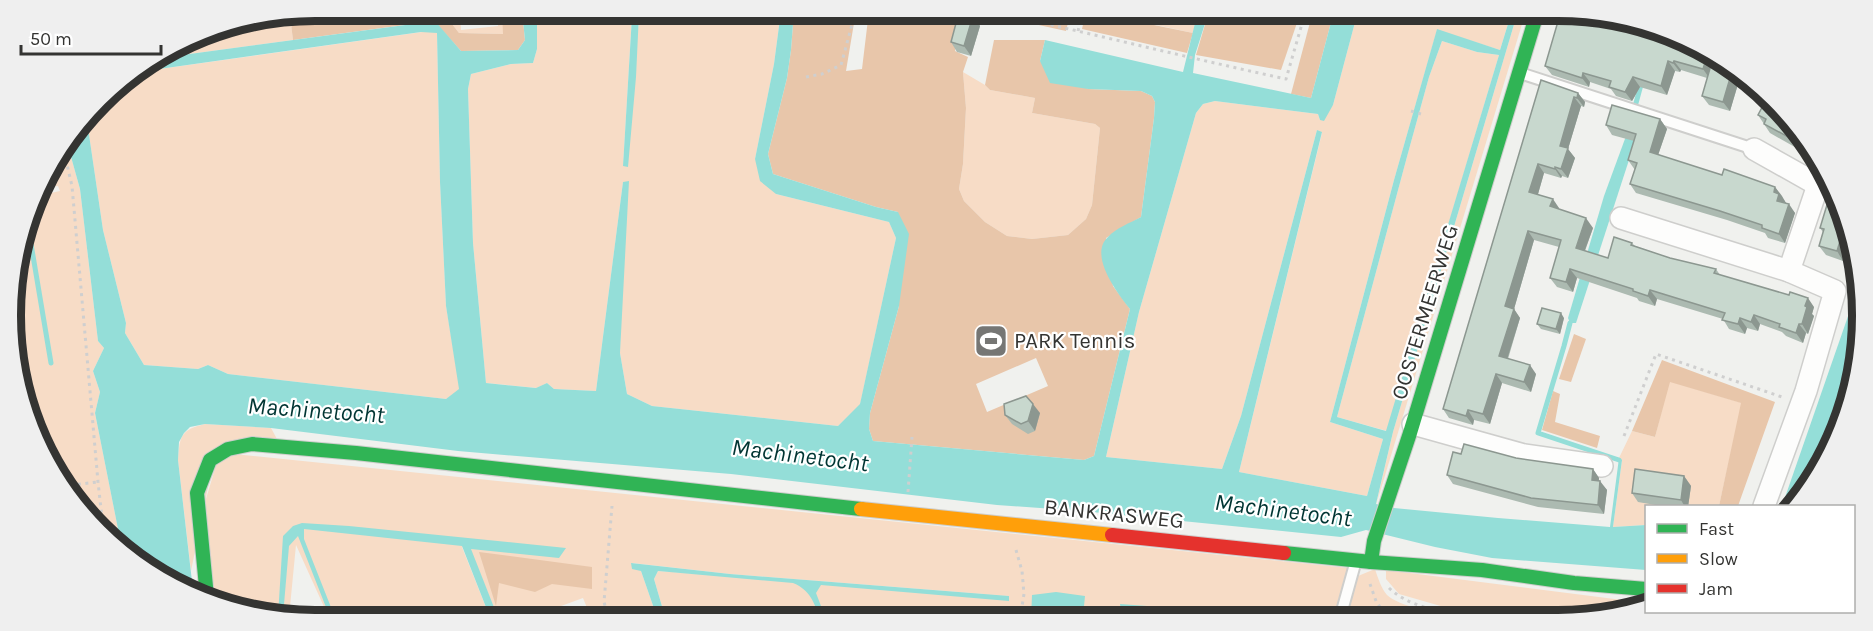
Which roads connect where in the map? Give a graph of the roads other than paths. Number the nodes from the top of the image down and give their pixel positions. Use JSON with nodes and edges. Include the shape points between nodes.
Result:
{"nodes":[{"id":1,"x":1535,"y":21,"type":"edge"},
{"id":2,"x":1519,"y":73,"type":"junction"},
{"id":3,"x":1754,"y":149,"type":"joint"},
{"id":4,"x":1621,"y":218,"type":"dead end"},
{"id":5,"x":1789,"y":271,"type":"junction"},
{"id":6,"x":1413,"y":424,"type":"junction"},
{"id":7,"x":1602,"y":466,"type":"dead end"},
{"id":8,"x":1765,"y":505,"type":"edge"},
{"id":9,"x":1356,"y":560,"type":"junction"},
{"id":10,"x":1371,"y":561,"type":"junction"},
{"id":11,"x":206,"y":589,"type":"edge"},
{"id":12,"x":1645,"y":589,"type":"edge"},
{"id":13,"x":1342,"y":610,"type":"edge"}],
"edges":[{"from":1,"to":2,"type":"street","name":"OOSTERMEERWEG"},
{"from":2,"to":3,"type":"lane"},
{"from":2,"to":6,"type":"street","name":"OOSTERMEERWEG"},
{"from":3,"to":5,"type":"street","via":[[1818,185]]},
{"from":4,"to":5,"type":"street"},
{"from":5,"to":8,"type":"street","via":[[1835,291]]},
{"from":6,"to":7,"type":"street","via":[[1524,455]]},
{"from":6,"to":10,"type":"street","name":"OOSTERMEERWEG","via":[[1389,492]]},
{"from":9,"to":10,"type":"street","name":"BANKRASWEG"},
{"from":9,"to":11,"type":"street","name":"BANKRASWEG","via":[[252,444],[228,449],[210,460],[202,475],[197,493]]},
{"from":9,"to":13,"type":"lane"},
{"from":10,"to":12,"type":"street","name":"BANKRASWEG"}]}
